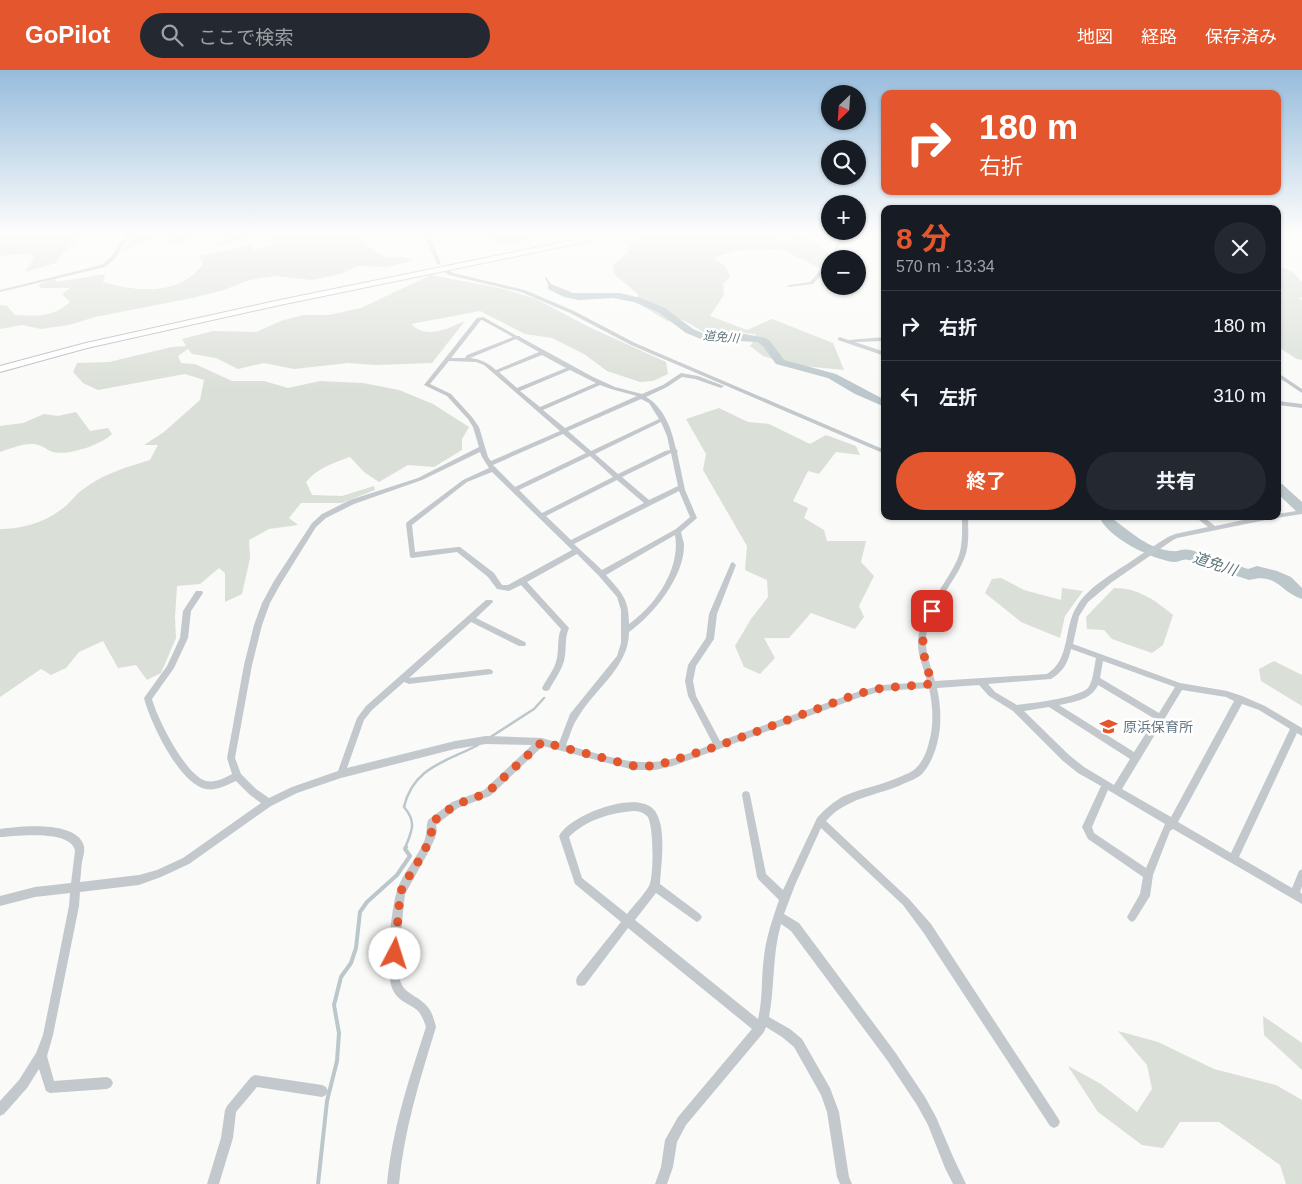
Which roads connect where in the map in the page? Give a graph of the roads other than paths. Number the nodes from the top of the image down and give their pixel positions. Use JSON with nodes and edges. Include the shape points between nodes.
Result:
{"nodes":[{"id":1,"x":21,"y":286,"type":"edge"},
{"id":2,"x":355,"y":286,"type":"edge"},
{"id":3,"x":501,"y":286,"type":"edge"},
{"id":4,"x":0,"y":291,"type":"edge"},
{"id":5,"x":518,"y":337,"type":"junction"},
{"id":6,"x":881,"y":338,"type":"edge"},
{"id":7,"x":840,"y":339,"type":"dead end"},
{"id":8,"x":850,"y":342,"type":"junction"},
{"id":9,"x":544,"y":352,"type":"junction"},
{"id":10,"x":881,"y":353,"type":"edge"},
{"id":11,"x":448,"y":358,"type":"junction"},
{"id":12,"x":467,"y":359,"type":"junction"},
{"id":13,"x":570,"y":368,"type":"junction"},
{"id":14,"x":0,"y":369,"type":"edge"},
{"id":15,"x":495,"y":372,"type":"junction"},
{"id":16,"x":1281,"y":377,"type":"edge"},
{"id":17,"x":600,"y":383,"type":"junction"},
{"id":18,"x":517,"y":390,"type":"junction"},
{"id":19,"x":1302,"y":391,"type":"edge"},
{"id":20,"x":751,"y":393,"type":"junction"},
{"id":21,"x":641,"y":396,"type":"junction"},
{"id":22,"x":1281,"y":402,"type":"edge"},
{"id":23,"x":1302,"y":406,"type":"edge"},
{"id":24,"x":540,"y":409,"type":"junction"},
{"id":25,"x":663,"y":419,"type":"junction"},
{"id":26,"x":564,"y":431,"type":"junction"},
{"id":27,"x":482,"y":448,"type":"junction"},
{"id":28,"x":881,"y":450,"type":"edge"},
{"id":29,"x":675,"y":451,"type":"junction"},
{"id":30,"x":591,"y":453,"type":"junction"},
{"id":31,"x":491,"y":467,"type":"junction"},
{"id":32,"x":618,"y":477,"type":"junction"},
{"id":33,"x":681,"y":487,"type":"junction"},
{"id":34,"x":514,"y":490,"type":"junction"},
{"id":35,"x":647,"y":502,"type":"junction"},
{"id":36,"x":1302,"y":512,"type":"edge"},
{"id":37,"x":1281,"y":515,"type":"edge"},
{"id":38,"x":541,"y":516,"type":"junction"},
{"id":39,"x":965,"y":520,"type":"edge"},
{"id":40,"x":1203,"y":520,"type":"edge"},
{"id":41,"x":1249,"y":520,"type":"edge"},
{"id":42,"x":1213,"y":527,"type":"junction"},
{"id":43,"x":678,"y":531,"type":"junction"},
{"id":44,"x":569,"y":544,"type":"junction"},
{"id":45,"x":577,"y":551,"type":"junction"},
{"id":46,"x":733,"y":565,"type":"dead end"},
{"id":47,"x":601,"y":574,"type":"junction"},
{"id":48,"x":522,"y":581,"type":"junction"},
{"id":49,"x":199,"y":593,"type":"dead end"},
{"id":50,"x":489,"y":602,"type":"dead end"},
{"id":51,"x":471,"y":619,"type":"junction"},
{"id":52,"x":625,"y":631,"type":"junction"},
{"id":53,"x":522,"y":644,"type":"dead end"},
{"id":54,"x":1068,"y":645,"type":"junction"},
{"id":55,"x":1100,"y":657,"type":"junction"},
{"id":56,"x":489,"y":672,"type":"dead end"},
{"id":57,"x":404,"y":679,"type":"junction"},
{"id":58,"x":1095,"y":680,"type":"junction"},
{"id":59,"x":980,"y":682,"type":"junction"},
{"id":60,"x":932,"y":684,"type":"junction"},
{"id":61,"x":1180,"y":686,"type":"junction"},
{"id":62,"x":546,"y":688,"type":"dead end"},
{"id":63,"x":1239,"y":698,"type":"junction"},
{"id":64,"x":1049,"y":703,"type":"junction"},
{"id":65,"x":1016,"y":709,"type":"junction"},
{"id":66,"x":1161,"y":718,"type":"junction"},
{"id":67,"x":1298,"y":730,"type":"edge"},
{"id":68,"x":542,"y":742,"type":"junction"},
{"id":69,"x":718,"y":746,"type":"junction"},
{"id":70,"x":561,"y":747,"type":"junction"},
{"id":71,"x":1136,"y":758,"type":"junction"},
{"id":72,"x":341,"y":774,"type":"junction"},
{"id":73,"x":238,"y":776,"type":"junction"},
{"id":74,"x":1106,"y":784,"type":"junction"},
{"id":75,"x":1116,"y":790,"type":"junction"},
{"id":76,"x":746,"y":795,"type":"dead end"},
{"id":77,"x":268,"y":803,"type":"junction"},
{"id":78,"x":820,"y":821,"type":"junction"},
{"id":79,"x":1172,"y":824,"type":"junction"},
{"id":80,"x":0,"y":834,"type":"edge"},
{"id":81,"x":1233,"y":859,"type":"junction"},
{"id":82,"x":1302,"y":874,"type":"edge"},
{"id":83,"x":1148,"y":875,"type":"junction"},
{"id":84,"x":655,"y":886,"type":"junction"},
{"id":85,"x":76,"y":888,"type":"junction"},
{"id":86,"x":1298,"y":897,"type":"edge"},
{"id":87,"x":785,"y":898,"type":"junction"},
{"id":88,"x":0,"y":901,"type":"edge"},
{"id":89,"x":697,"y":917,"type":"dead end"},
{"id":90,"x":779,"y":917,"type":"junction"},
{"id":91,"x":1132,"y":917,"type":"dead end"},
{"id":92,"x":627,"y":921,"type":"junction"},
{"id":93,"x":580,"y":981,"type":"dead end"},
{"id":94,"x":762,"y":1024,"type":"junction"},
{"id":95,"x":41,"y":1056,"type":"junction"},
{"id":96,"x":107,"y":1083,"type":"dead end"},
{"id":97,"x":322,"y":1091,"type":"dead end"},
{"id":98,"x":0,"y":1110,"type":"edge"},
{"id":99,"x":1054,"y":1122,"type":"dead end"},
{"id":100,"x":213,"y":1184,"type":"edge"},
{"id":101,"x":393,"y":1184,"type":"edge"},
{"id":102,"x":661,"y":1184,"type":"edge"},
{"id":103,"x":846,"y":1184,"type":"edge"},
{"id":104,"x":960,"y":1184,"type":"edge"}],
"edges":[{"from":1,"to":4,"type":"street"},
{"from":2,"to":14,"type":"highway","via":[[67,350]]},
{"from":3,"to":20,"type":"street","via":[[522,291],[572,312],[632,344]]},
{"from":5,"to":9,"type":"street"},
{"from":5,"to":11,"type":"street","via":[[483,318],[479,319]]},
{"from":5,"to":12,"type":"street"},
{"from":6,"to":8,"type":"street"},
{"from":7,"to":8,"type":"street"},
{"from":8,"to":10,"type":"street"},
{"from":9,"to":13,"type":"street"},
{"from":9,"to":15,"type":"street"},
{"from":11,"to":12,"type":"street"},
{"from":11,"to":27,"type":"street","via":[[427,385],[449,395],[470,418]]},
{"from":12,"to":15,"type":"street","via":[[486,364]]},
{"from":13,"to":17,"type":"street"},
{"from":13,"to":18,"type":"street"},
{"from":15,"to":18,"type":"street"},
{"from":16,"to":19,"type":"street"},
{"from":17,"to":21,"type":"street"},
{"from":17,"to":24,"type":"street"},
{"from":18,"to":24,"type":"street"},
{"from":20,"to":21,"type":"street","via":[[745,394],[688,374]]},
{"from":20,"to":28,"type":"street"},
{"from":21,"to":25,"type":"street","via":[[648,399]]},
{"from":21,"to":26,"type":"street"},
{"from":22,"to":23,"type":"street"},
{"from":24,"to":26,"type":"street"},
{"from":25,"to":29,"type":"street"},
{"from":25,"to":30,"type":"street"},
{"from":26,"to":30,"type":"street"},
{"from":26,"to":31,"type":"street"},
{"from":27,"to":31,"type":"street"},
{"from":27,"to":73,"type":"street","via":[[420,479],[337,508],[314,525],[266,603],[258,626],[231,758]]},
{"from":29,"to":32,"type":"street"},
{"from":29,"to":33,"type":"street"},
{"from":30,"to":32,"type":"street"},
{"from":30,"to":34,"type":"street"},
{"from":31,"to":34,"type":"street"},
{"from":31,"to":48,"type":"street","via":[[465,482],[409,524],[412,555],[458,549],[491,575],[500,587],[509,588]]},
{"from":32,"to":35,"type":"street"},
{"from":32,"to":38,"type":"street"},
{"from":33,"to":35,"type":"street"},
{"from":33,"to":43,"type":"street","via":[[694,518]]},
{"from":34,"to":38,"type":"street"},
{"from":35,"to":44,"type":"street"},
{"from":36,"to":37,"type":"street"},
{"from":38,"to":44,"type":"street"},
{"from":39,"to":60,"type":"street","via":[[960,559],[922,638]]},
{"from":40,"to":42,"type":"street"},
{"from":41,"to":42,"type":"street"},
{"from":42,"to":54,"type":"street","via":[[1162,542],[1102,586],[1074,617]]},
{"from":43,"to":47,"type":"street"},
{"from":43,"to":52,"type":"street","via":[[681,556],[673,573],[656,600]]},
{"from":44,"to":45,"type":"street"},
{"from":45,"to":47,"type":"street"},
{"from":45,"to":48,"type":"street"},
{"from":46,"to":69,"type":"street","via":[[714,614],[710,639],[692,665],[689,681],[692,696]]},
{"from":47,"to":52,"type":"street","via":[[620,596],[625,610]]},
{"from":48,"to":62,"type":"street","via":[[565,628],[561,635],[561,656],[556,672]]},
{"from":49,"to":73,"type":"street","via":[[187,611],[184,638],[170,668],[148,698],[149,707],[173,753],[194,781],[205,785],[219,784]]},
{"from":50,"to":51,"type":"street"},
{"from":51,"to":53,"type":"street"},
{"from":51,"to":57,"type":"street"},
{"from":52,"to":70,"type":"street","via":[[620,657],[573,717]]},
{"from":54,"to":55,"type":"street"},
{"from":54,"to":59,"type":"street","via":[[1063,666],[1057,673],[1037,679]]},
{"from":55,"to":58,"type":"street"},
{"from":55,"to":61,"type":"street"},
{"from":56,"to":57,"type":"street"},
{"from":57,"to":72,"type":"street","via":[[361,718]]},
{"from":58,"to":64,"type":"street","via":[[1087,695]]},
{"from":58,"to":66,"type":"street"},
{"from":59,"to":60,"type":"street"},
{"from":59,"to":65,"type":"street"},
{"from":60,"to":69,"type":"street","via":[[882,688],[857,694]]},
{"from":60,"to":78,"type":"street","via":[[937,710],[934,739],[927,760],[917,773],[839,801]]},
{"from":61,"to":63,"type":"street"},
{"from":61,"to":66,"type":"street"},
{"from":63,"to":67,"type":"street"},
{"from":63,"to":79,"type":"street"},
{"from":64,"to":65,"type":"street"},
{"from":64,"to":71,"type":"street"},
{"from":65,"to":74,"type":"street","via":[[1066,758]]},
{"from":66,"to":71,"type":"street"},
{"from":67,"to":81,"type":"street"},
{"from":68,"to":70,"type":"street"},
{"from":68,"to":72,"type":"street","via":[[486,740],[455,744]]},
{"from":68,"to":101,"type":"street","via":[[487,793],[455,805],[431,823],[430,839],[400,894],[393,973],[396,987],[428,1014],[431,1027],[403,1119]]},
{"from":69,"to":70,"type":"street","via":[[655,766],[634,766]]},
{"from":71,"to":75,"type":"street"},
{"from":72,"to":77,"type":"street"},
{"from":73,"to":77,"type":"street","via":[[252,792]]},
{"from":74,"to":75,"type":"street"},
{"from":74,"to":83,"type":"street","via":[[1087,827],[1089,832]]},
{"from":75,"to":79,"type":"street"},
{"from":76,"to":87,"type":"street","via":[[762,877]]},
{"from":77,"to":85,"type":"street","via":[[186,861],[158,874],[139,880]]},
{"from":78,"to":87,"type":"street"},
{"from":78,"to":99,"type":"street","via":[[906,902],[927,928]]},
{"from":79,"to":81,"type":"street"},
{"from":79,"to":83,"type":"street","via":[[1167,828]]},
{"from":80,"to":85,"type":"street","via":[[28,830],[48,832],[78,842]]},
{"from":81,"to":86,"type":"street"},
{"from":82,"to":86,"type":"street"},
{"from":83,"to":91,"type":"street","via":[[1145,896]]},
{"from":84,"to":89,"type":"street"},
{"from":84,"to":92,"type":"street"},
{"from":84,"to":92,"type":"street","via":[[656,825],[651,813],[643,807],[631,806],[596,814],[568,831],[564,836],[578,881]]},
{"from":85,"to":88,"type":"street","via":[[35,892]]},
{"from":85,"to":95,"type":"street","via":[[48,1035]]},
{"from":87,"to":90,"type":"street"},
{"from":90,"to":94,"type":"street","via":[[770,945]]},
{"from":90,"to":104,"type":"street","via":[[794,927],[902,1071],[923,1103]]},
{"from":92,"to":93,"type":"street"},
{"from":92,"to":94,"type":"street"},
{"from":94,"to":102,"type":"street","via":[[682,1121],[671,1140]]},
{"from":94,"to":103,"type":"street","via":[[786,1032],[798,1043],[826,1092],[833,1112]]},
{"from":95,"to":96,"type":"street","via":[[50,1087]]},
{"from":95,"to":98,"type":"street","via":[[23,1084]]},
{"from":97,"to":100,"type":"street","via":[[255,1081],[230,1110],[228,1138]]}]}
